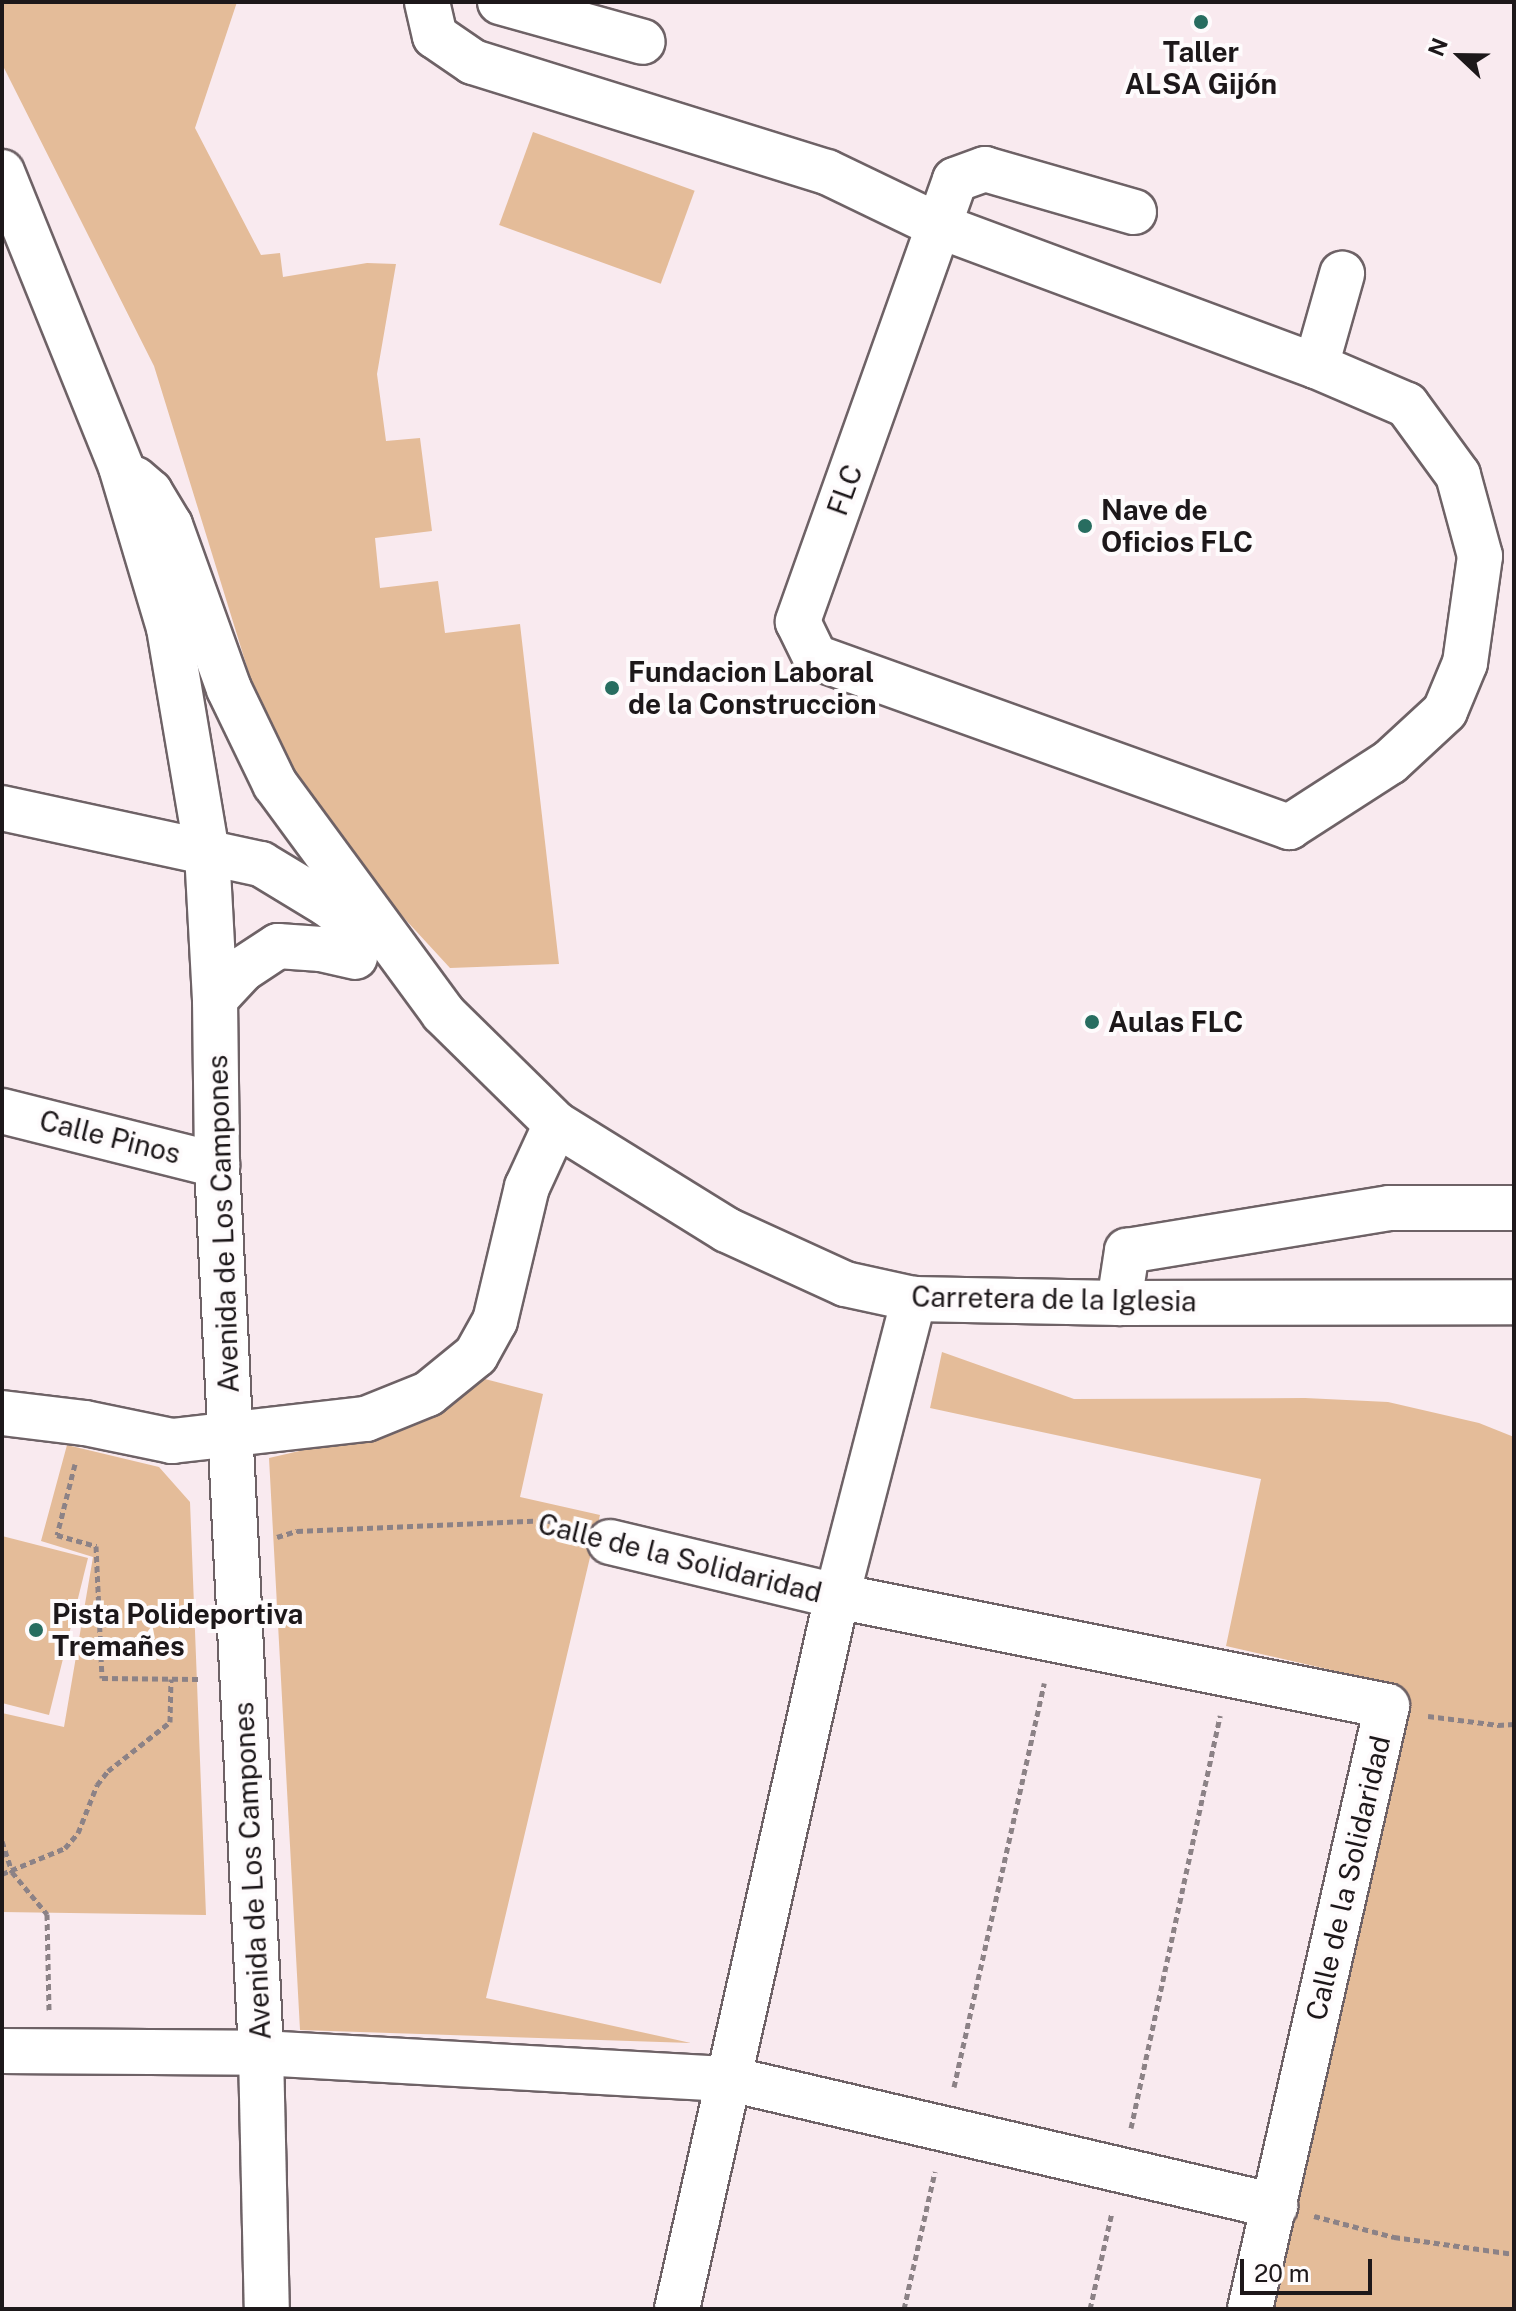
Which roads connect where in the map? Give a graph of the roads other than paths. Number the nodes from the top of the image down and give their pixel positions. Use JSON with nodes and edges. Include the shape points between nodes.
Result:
{"nodes":[{"id":1,"x":427,"y":2,"type":"edge"},
{"id":2,"x":500,"y":2,"type":"edge"},
{"id":3,"x":643,"y":42,"type":"dead end"},
{"id":4,"x":2,"y":172,"type":"edge"},
{"id":5,"x":1134,"y":212,"type":"dead end"},
{"id":6,"x":939,"y":226,"type":"junction"},
{"id":7,"x":1342,"y":274,"type":"dead end"},
{"id":8,"x":1316,"y":366,"type":"junction"},
{"id":9,"x":121,"y":467,"type":"junction"},
{"id":10,"x":2,"y":808,"type":"edge"},
{"id":11,"x":207,"y":852,"type":"junction"},
{"id":12,"x":355,"y":957,"type":"junction"},
{"id":13,"x":405,"y":962,"type":"junction"},
{"id":14,"x":215,"y":999,"type":"junction"},
{"id":15,"x":443,"y":1013,"type":"junction"},
{"id":16,"x":2,"y":1111,"type":"edge"},
{"id":17,"x":556,"y":1124,"type":"junction"},
{"id":18,"x":217,"y":1165,"type":"junction"},
{"id":19,"x":1514,"y":1208,"type":"edge"},
{"id":20,"x":914,"y":1299,"type":"junction"},
{"id":21,"x":1514,"y":1302,"type":"edge"},
{"id":22,"x":1119,"y":1303,"type":"junction"},
{"id":23,"x":2,"y":1413,"type":"edge"},
{"id":24,"x":232,"y":1437,"type":"junction"},
{"id":25,"x":610,"y":1542,"type":"road end"},
{"id":26,"x":837,"y":1596,"type":"junction"},
{"id":27,"x":2,"y":2051,"type":"edge"},
{"id":28,"x":261,"y":2053,"type":"junction"},
{"id":29,"x":730,"y":2079,"type":"junction"},
{"id":30,"x":1275,"y":2206,"type":"junction"},
{"id":31,"x":267,"y":2309,"type":"edge"},
{"id":32,"x":677,"y":2309,"type":"edge"},
{"id":33,"x":1250,"y":2309,"type":"edge"}],
"edges":[{"from":1,"to":6,"type":"street","via":[[435,36],[473,62],[827,172]]},
{"from":2,"to":3,"type":"street"},
{"from":4,"to":9,"type":"street","name":"Avenida de Los Campones"},
{"from":5,"to":6,"type":"street","name":"FLC","via":[[985,169],[955,180]]},
{"from":6,"to":8,"type":"street"},
{"from":6,"to":8,"type":"street","name":"FLC","via":[[798,622],[815,657],[1289,827],[1390,762],[1445,711],[1465,663],[1480,556],[1458,475],[1407,405]]},
{"from":7,"to":8,"type":"street"},
{"from":9,"to":11,"type":"street","name":"Avenida de Los Campones","via":[[169,628]]},
{"from":9,"to":13,"type":"street","name":"Carretera de la Iglesia","via":[[150,492],[170,525],[229,689],[275,784]]},
{"from":10,"to":11,"type":"street"},
{"from":11,"to":12,"type":"street","name":"Carretera de la Iglesia","via":[[241,889],[317,925]]},
{"from":11,"to":13,"type":"street","name":"Carretera de la Iglesia","via":[[261,864],[327,904]]},
{"from":11,"to":14,"type":"street","name":"Avenida de Los Campones"},
{"from":12,"to":14,"type":"street","name":"Carretera de la Iglesia","via":[[278,946],[243,969]]},
{"from":12,"to":15,"type":"street","name":"Carretera de la Iglesia"},
{"from":13,"to":15,"type":"street","name":"Carretera de la Iglesia"},
{"from":14,"to":18,"type":"street","name":"Avenida de Los Campones"},
{"from":15,"to":17,"type":"street","name":"Carretera de la Iglesia"},
{"from":16,"to":18,"type":"street","name":"Calle Pinos"},
{"from":17,"to":20,"type":"street","name":"Carretera de la Iglesia","via":[[727,1230],[845,1284]]},
{"from":17,"to":24,"type":"street","via":[[527,1187],[495,1321],[476,1355],[428,1394],[366,1419]]},
{"from":18,"to":24,"type":"street","name":"Avenida de Los Campones"},
{"from":19,"to":22,"type":"street","via":[[1389,1208],[1127,1251]]},
{"from":20,"to":22,"type":"street","name":"Carretera de la Iglesia"},
{"from":20,"to":26,"type":"street","name":"Calle de la Solidaridad"},
{"from":21,"to":22,"type":"street","name":"Carretera de la Iglesia"},
{"from":23,"to":24,"type":"street","via":[[172,1441]]},
{"from":24,"to":28,"type":"street","name":"Avenida de Los Campones"},
{"from":25,"to":26,"type":"street","name":"Calle de la Solidaridad"},
{"from":26,"to":29,"type":"street","name":"Calle de la Solidaridad"},
{"from":26,"to":30,"type":"street","name":"Calle de la Solidaridad","via":[[1387,1706]]},
{"from":27,"to":28,"type":"street"},
{"from":28,"to":29,"type":"street"},
{"from":28,"to":31,"type":"street","name":"Avenida de Los Campones"},
{"from":29,"to":30,"type":"street"},
{"from":29,"to":32,"type":"street","name":"Calle de la Solidaridad"},
{"from":30,"to":33,"type":"street","name":"Calle de la Solidaridad"}]}
